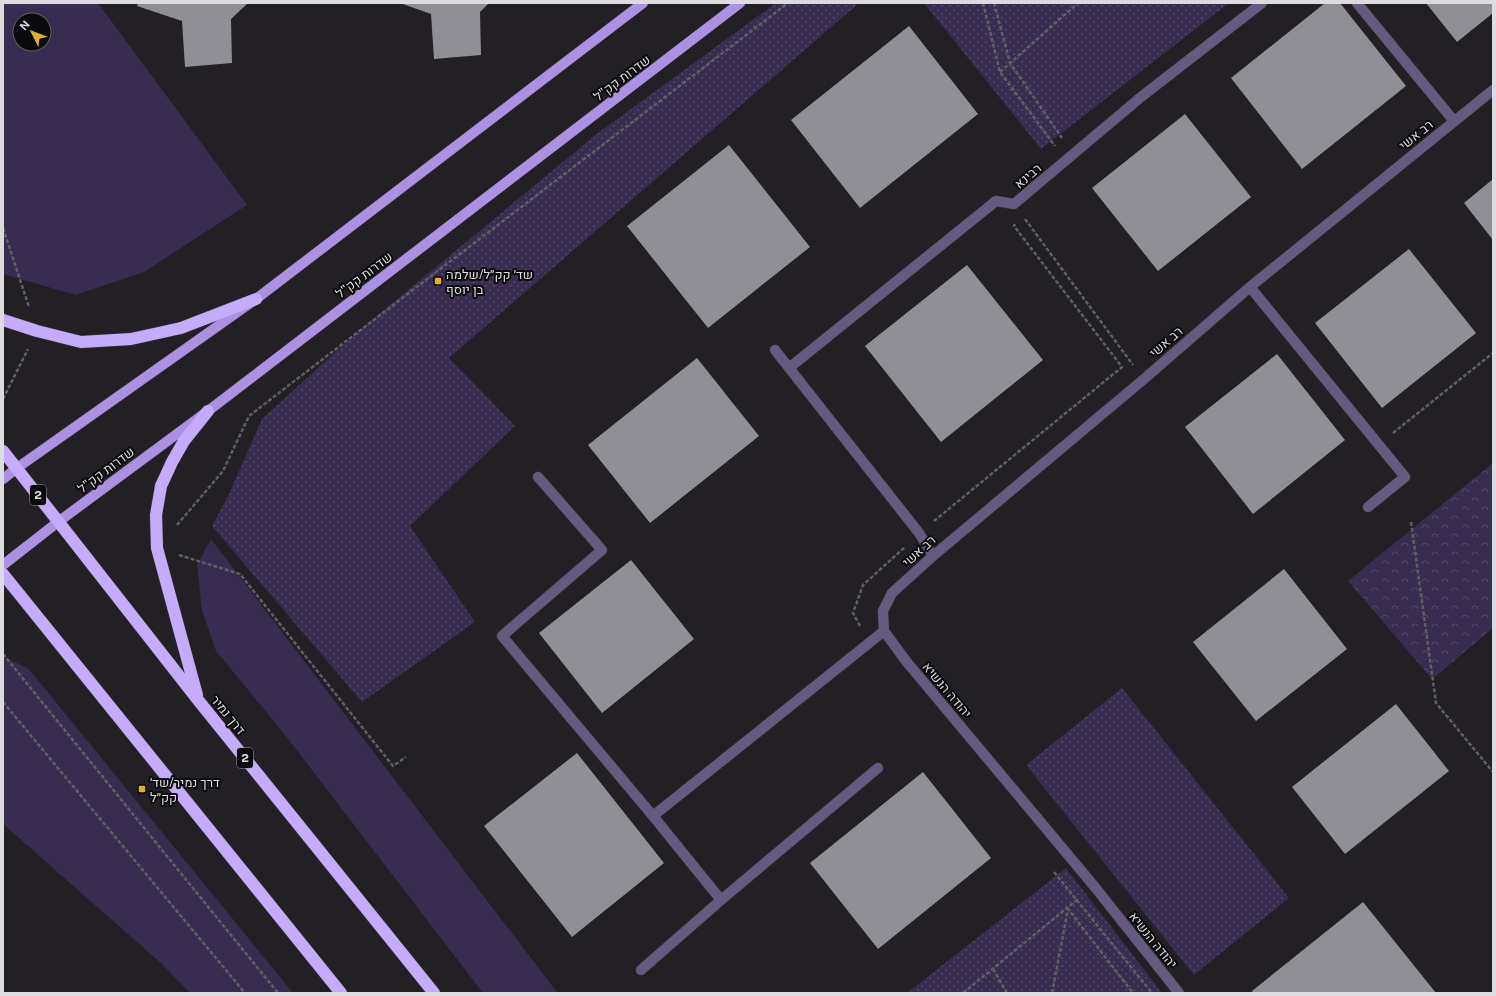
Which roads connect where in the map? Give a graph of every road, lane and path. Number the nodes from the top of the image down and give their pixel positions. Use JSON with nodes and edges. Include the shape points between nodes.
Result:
{"nodes":[{"id":1,"x":643,"y":3,"type":"edge"},
{"id":2,"x":740,"y":3,"type":"edge"},
{"id":3,"x":788,"y":3,"type":"edge"},
{"id":4,"x":983,"y":3,"type":"edge"},
{"id":5,"x":1078,"y":3,"type":"edge"},
{"id":6,"x":1262,"y":3,"type":"edge"},
{"id":7,"x":1357,"y":3,"type":"edge"},
{"id":8,"x":1000,"y":72,"type":"junction"},
{"id":9,"x":1493,"y":90,"type":"edge"},
{"id":10,"x":1454,"y":121,"type":"junction"},
{"id":11,"x":1066,"y":161,"type":"junction"},
{"id":12,"x":1014,"y":204,"type":"junction"},
{"id":13,"x":1250,"y":287,"type":"junction"},
{"id":14,"x":256,"y":299,"type":"junction"},
{"id":15,"x":3,"y":320,"type":"edge"},
{"id":16,"x":775,"y":350,"type":"dead end"},
{"id":17,"x":1493,"y":354,"type":"edge"},
{"id":18,"x":789,"y":368,"type":"junction"},
{"id":19,"x":1144,"y":379,"type":"junction"},
{"id":20,"x":208,"y":411,"type":"junction"},
{"id":21,"x":1379,"y":445,"type":"junction"},
{"id":22,"x":3,"y":451,"type":"edge"},
{"id":23,"x":17,"y":468,"type":"junction"},
{"id":24,"x":538,"y":477,"type":"dead end"},
{"id":25,"x":3,"y":479,"type":"edge"},
{"id":26,"x":1368,"y":507,"type":"dead end"},
{"id":27,"x":58,"y":522,"type":"junction"},
{"id":28,"x":1411,"y":522,"type":"dead end"},
{"id":29,"x":157,"y":548,"type":"junction"},
{"id":30,"x":933,"y":556,"type":"junction"},
{"id":31,"x":3,"y":565,"type":"edge"},
{"id":32,"x":3,"y":574,"type":"edge"},
{"id":33,"x":884,"y":631,"type":"junction"},
{"id":34,"x":3,"y":654,"type":"edge"},
{"id":35,"x":198,"y":700,"type":"junction"},
{"id":36,"x":3,"y":702,"type":"edge"},
{"id":37,"x":406,"y":757,"type":"dead end"},
{"id":38,"x":878,"y":768,"type":"dead end"},
{"id":39,"x":1493,"y":772,"type":"edge"},
{"id":40,"x":653,"y":816,"type":"junction"},
{"id":41,"x":721,"y":900,"type":"junction"},
{"id":42,"x":1068,"y":909,"type":"junction"},
{"id":43,"x":993,"y":969,"type":"junction"},
{"id":44,"x":641,"y":970,"type":"dead end"},
{"id":45,"x":245,"y":993,"type":"edge"},
{"id":46,"x":278,"y":993,"type":"edge"},
{"id":47,"x":341,"y":993,"type":"edge"},
{"id":48,"x":434,"y":993,"type":"edge"},
{"id":49,"x":963,"y":993,"type":"edge"},
{"id":50,"x":1007,"y":993,"type":"edge"},
{"id":51,"x":1052,"y":993,"type":"edge"},
{"id":52,"x":1131,"y":993,"type":"edge"},
{"id":53,"x":1179,"y":993,"type":"edge"}],
"edges":[{"from":1,"to":14,"type":"main road"},
{"from":2,"to":20,"type":"main road","name":"שדרות קק\"ל"},
{"from":3,"to":29,"type":"path","via":[[249,416],[223,471]]},
{"from":4,"to":8,"type":"path"},
{"from":5,"to":8,"type":"path"},
{"from":6,"to":11,"type":"street","name":"רבינא","via":[[1141,96]]},
{"from":7,"to":10,"type":"street"},
{"from":8,"to":11,"type":"path"},
{"from":9,"to":10,"type":"street","name":"רב אשי"},
{"from":10,"to":13,"type":"street","name":"רב אשי"},
{"from":11,"to":12,"type":"street","name":"רבינא"},
{"from":12,"to":18,"type":"street","name":"רבינא","via":[[996,201]]},
{"from":12,"to":19,"type":"path"},
{"from":13,"to":19,"type":"street","name":"רב אשי"},
{"from":13,"to":21,"type":"street"},
{"from":14,"to":15,"type":"highway","via":[[181,328],[131,339],[81,342]]},
{"from":14,"to":23,"type":"main road"},
{"from":16,"to":18,"type":"street"},
{"from":17,"to":21,"type":"path"},
{"from":18,"to":30,"type":"street","via":[[918,533]]},
{"from":19,"to":30,"type":"street","name":"רב אשי"},
{"from":20,"to":27,"type":"main road","name":"שדרות קק\"ל"},
{"from":20,"to":29,"type":"highway","via":[[184,441],[161,486],[156,515]]},
{"from":21,"to":26,"type":"street","via":[[1405,477]]},
{"from":22,"to":23,"type":"highway","name":"דרך נמיר","number":"2"},
{"from":23,"to":25,"type":"main road"},
{"from":23,"to":27,"type":"highway","name":"דרך נמיר","number":"2"},
{"from":24,"to":40,"type":"street","via":[[602,550],[502,636]]},
{"from":27,"to":31,"type":"main road","name":"שדרות קק\"ל"},
{"from":27,"to":35,"type":"highway","name":"דרך נמיר","number":"2"},
{"from":28,"to":39,"type":"path","via":[[1436,703]]},
{"from":29,"to":35,"type":"highway"},
{"from":29,"to":37,"type":"path","via":[[240,574],[393,766]]},
{"from":30,"to":33,"type":"street","name":"רב אשי","via":[[892,593],[883,611]]},
{"from":32,"to":47,"type":"highway"},
{"from":33,"to":40,"type":"street"},
{"from":33,"to":53,"type":"street","name":"יהודה הנשיא"},
{"from":34,"to":46,"type":"path"},
{"from":35,"to":48,"type":"highway","name":"דרך נמיר","number":"2"},
{"from":36,"to":45,"type":"path"},
{"from":38,"to":41,"type":"street"},
{"from":40,"to":41,"type":"street"},
{"from":41,"to":44,"type":"street"},
{"from":42,"to":43,"type":"path"},
{"from":42,"to":51,"type":"path"},
{"from":42,"to":52,"type":"path"},
{"from":43,"to":49,"type":"path"},
{"from":43,"to":50,"type":"path"}]}
